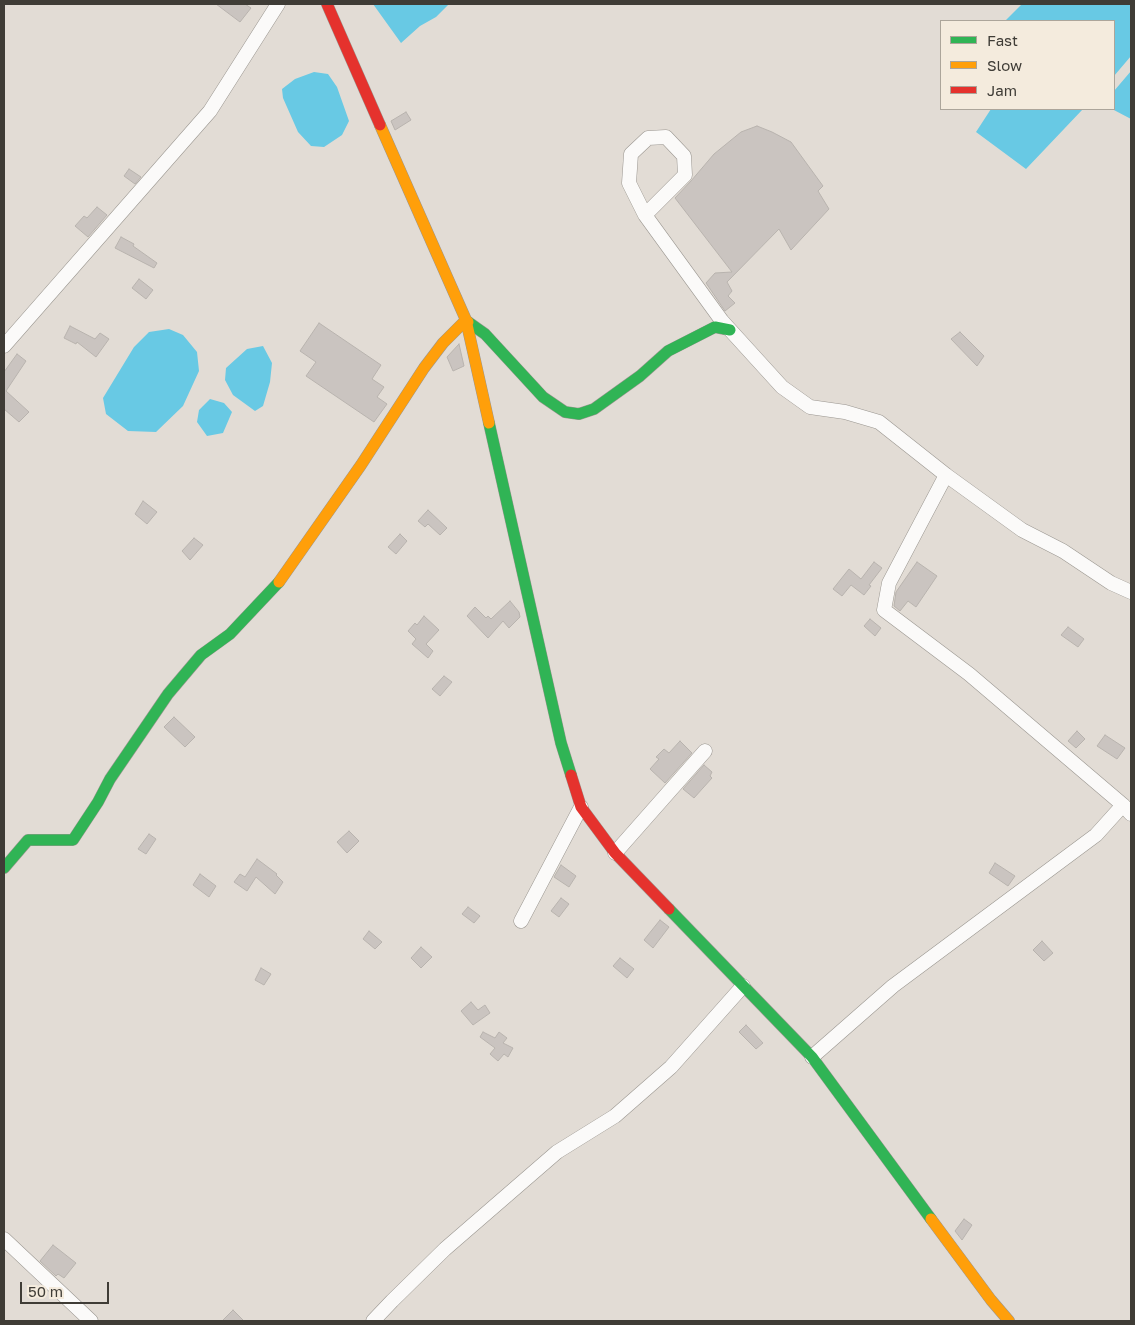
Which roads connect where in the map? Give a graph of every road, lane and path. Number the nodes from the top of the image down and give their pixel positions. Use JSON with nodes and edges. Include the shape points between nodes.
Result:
{"nodes":[{"id":1,"x":278,"y":4,"type":"edge"},
{"id":2,"x":327,"y":4,"type":"edge"},
{"id":3,"x":645,"y":215,"type":"junction"},
{"id":4,"x":466,"y":320,"type":"junction"},
{"id":5,"x":730,"y":330,"type":"junction"},
{"id":6,"x":4,"y":346,"type":"edge"},
{"id":7,"x":946,"y":476,"type":"junction"},
{"id":8,"x":1131,"y":592,"type":"edge"},
{"id":9,"x":705,"y":752,"type":"dead end"},
{"id":10,"x":581,"y":807,"type":"junction"},
{"id":11,"x":1127,"y":810,"type":"edge"},
{"id":12,"x":615,"y":853,"type":"junction"},
{"id":13,"x":4,"y":868,"type":"edge"},
{"id":14,"x":521,"y":921,"type":"dead end"},
{"id":15,"x":743,"y":986,"type":"junction"},
{"id":16,"x":812,"y":1057,"type":"junction"},
{"id":17,"x":4,"y":1239,"type":"edge"},
{"id":18,"x":91,"y":1321,"type":"edge"},
{"id":19,"x":373,"y":1321,"type":"edge"},
{"id":20,"x":1009,"y":1321,"type":"edge"}],
"edges":[{"from":1,"to":6,"type":"street","via":[[210,111]]},
{"from":2,"to":4,"type":"main road"},
{"from":3,"to":3,"type":"street","via":[[685,176],[684,156],[666,137],[648,138],[631,154],[629,183]]},
{"from":3,"to":5,"type":"street"},
{"from":4,"to":5,"type":"main road","via":[[485,334],[543,397],[565,412],[579,414],[594,409],[668,352],[715,327]]},
{"from":4,"to":10,"type":"main road","via":[[561,743]]},
{"from":4,"to":13,"type":"main road","via":[[424,368],[277,585],[230,634],[201,655],[168,694],[128,750],[73,840],[28,840]]},
{"from":5,"to":7,"type":"street","via":[[782,387],[810,407],[880,422]]},
{"from":7,"to":8,"type":"street","via":[[1022,530]]},
{"from":7,"to":11,"type":"street","via":[[889,583],[884,610],[969,674]]},
{"from":9,"to":12,"type":"street"},
{"from":10,"to":12,"type":"main road"},
{"from":10,"to":14,"type":"street"},
{"from":11,"to":16,"type":"street","via":[[893,986]]},
{"from":12,"to":15,"type":"main road"},
{"from":15,"to":16,"type":"main road"},
{"from":15,"to":19,"type":"street","via":[[671,1067],[615,1116],[550,1158],[445,1249]]},
{"from":16,"to":20,"type":"main road"},
{"from":17,"to":18,"type":"street"}]}
